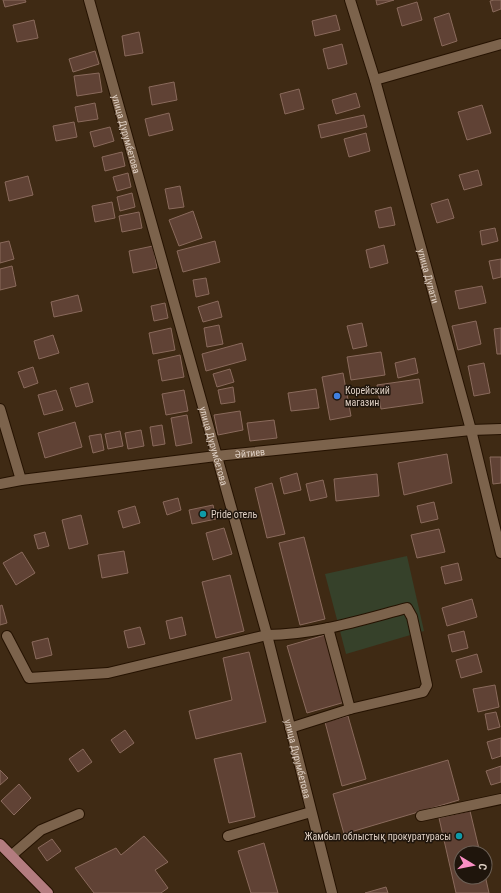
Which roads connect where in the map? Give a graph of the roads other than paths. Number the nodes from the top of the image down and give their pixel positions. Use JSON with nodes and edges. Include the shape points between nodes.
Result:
{"nodes":[{"id":1,"x":89,"y":0,"type":"edge"},
{"id":2,"x":350,"y":0,"type":"edge"},
{"id":3,"x":501,"y":44,"type":"edge"},
{"id":4,"x":375,"y":80,"type":"junction"},
{"id":5,"x":0,"y":410,"type":"edge"},
{"id":6,"x":501,"y":429,"type":"edge"},
{"id":7,"x":471,"y":430,"type":"junction"},
{"id":8,"x":216,"y":456,"type":"junction"},
{"id":9,"x":21,"y":480,"type":"junction"},
{"id":10,"x":0,"y":484,"type":"edge"},
{"id":11,"x":501,"y":553,"type":"edge"},
{"id":12,"x":328,"y":628,"type":"junction"},
{"id":13,"x":7,"y":636,"type":"dead end"},
{"id":14,"x":267,"y":636,"type":"junction"},
{"id":15,"x":350,"y":708,"type":"junction"},
{"id":16,"x":290,"y":728,"type":"junction"},
{"id":17,"x":501,"y":799,"type":"edge"},
{"id":18,"x":311,"y":812,"type":"junction"},
{"id":19,"x":79,"y":814,"type":"dead end"},
{"id":20,"x":421,"y":816,"type":"dead end"},
{"id":21,"x":228,"y":836,"type":"dead end"},
{"id":22,"x":0,"y":844,"type":"edge"},
{"id":23,"x":12,"y":855,"type":"junction"},
{"id":24,"x":48,"y":893,"type":"edge"},
{"id":25,"x":332,"y":893,"type":"edge"}],
"edges":[{"from":1,"to":8,"type":"street","name":"улица Дурумбетова"},
{"from":2,"to":4,"type":"street","name":"улица Дулати"},
{"from":3,"to":4,"type":"street"},
{"from":4,"to":7,"type":"street","name":"улица Дулати"},
{"from":5,"to":9,"type":"street"},
{"from":6,"to":7,"type":"street","name":"Әйтиев"},
{"from":7,"to":8,"type":"street","name":"Әйтиев"},
{"from":7,"to":11,"type":"street","name":"улица Дулати"},
{"from":8,"to":9,"type":"street","name":"Әйтиев"},
{"from":8,"to":14,"type":"street","name":"улица Дурумбетова"},
{"from":9,"to":10,"type":"street","name":"Әйтиев"},
{"from":12,"to":14,"type":"street"},
{"from":12,"to":15,"type":"street"},
{"from":12,"to":15,"type":"street","via":[[407,608],[412,618],[427,685],[423,692]]},
{"from":13,"to":14,"type":"street","via":[[29,678],[108,673]]},
{"from":14,"to":16,"type":"street","name":"улица Дурумбетова"},
{"from":15,"to":16,"type":"street"},
{"from":16,"to":18,"type":"street","name":"улица Дурумбетова"},
{"from":17,"to":20,"type":"street"},
{"from":18,"to":21,"type":"street"},
{"from":18,"to":25,"type":"street","name":"улица Дурумбетова"},
{"from":19,"to":23,"type":"street","via":[[41,830]]},
{"from":22,"to":23,"type":"main road"},
{"from":23,"to":24,"type":"main road"}]}
